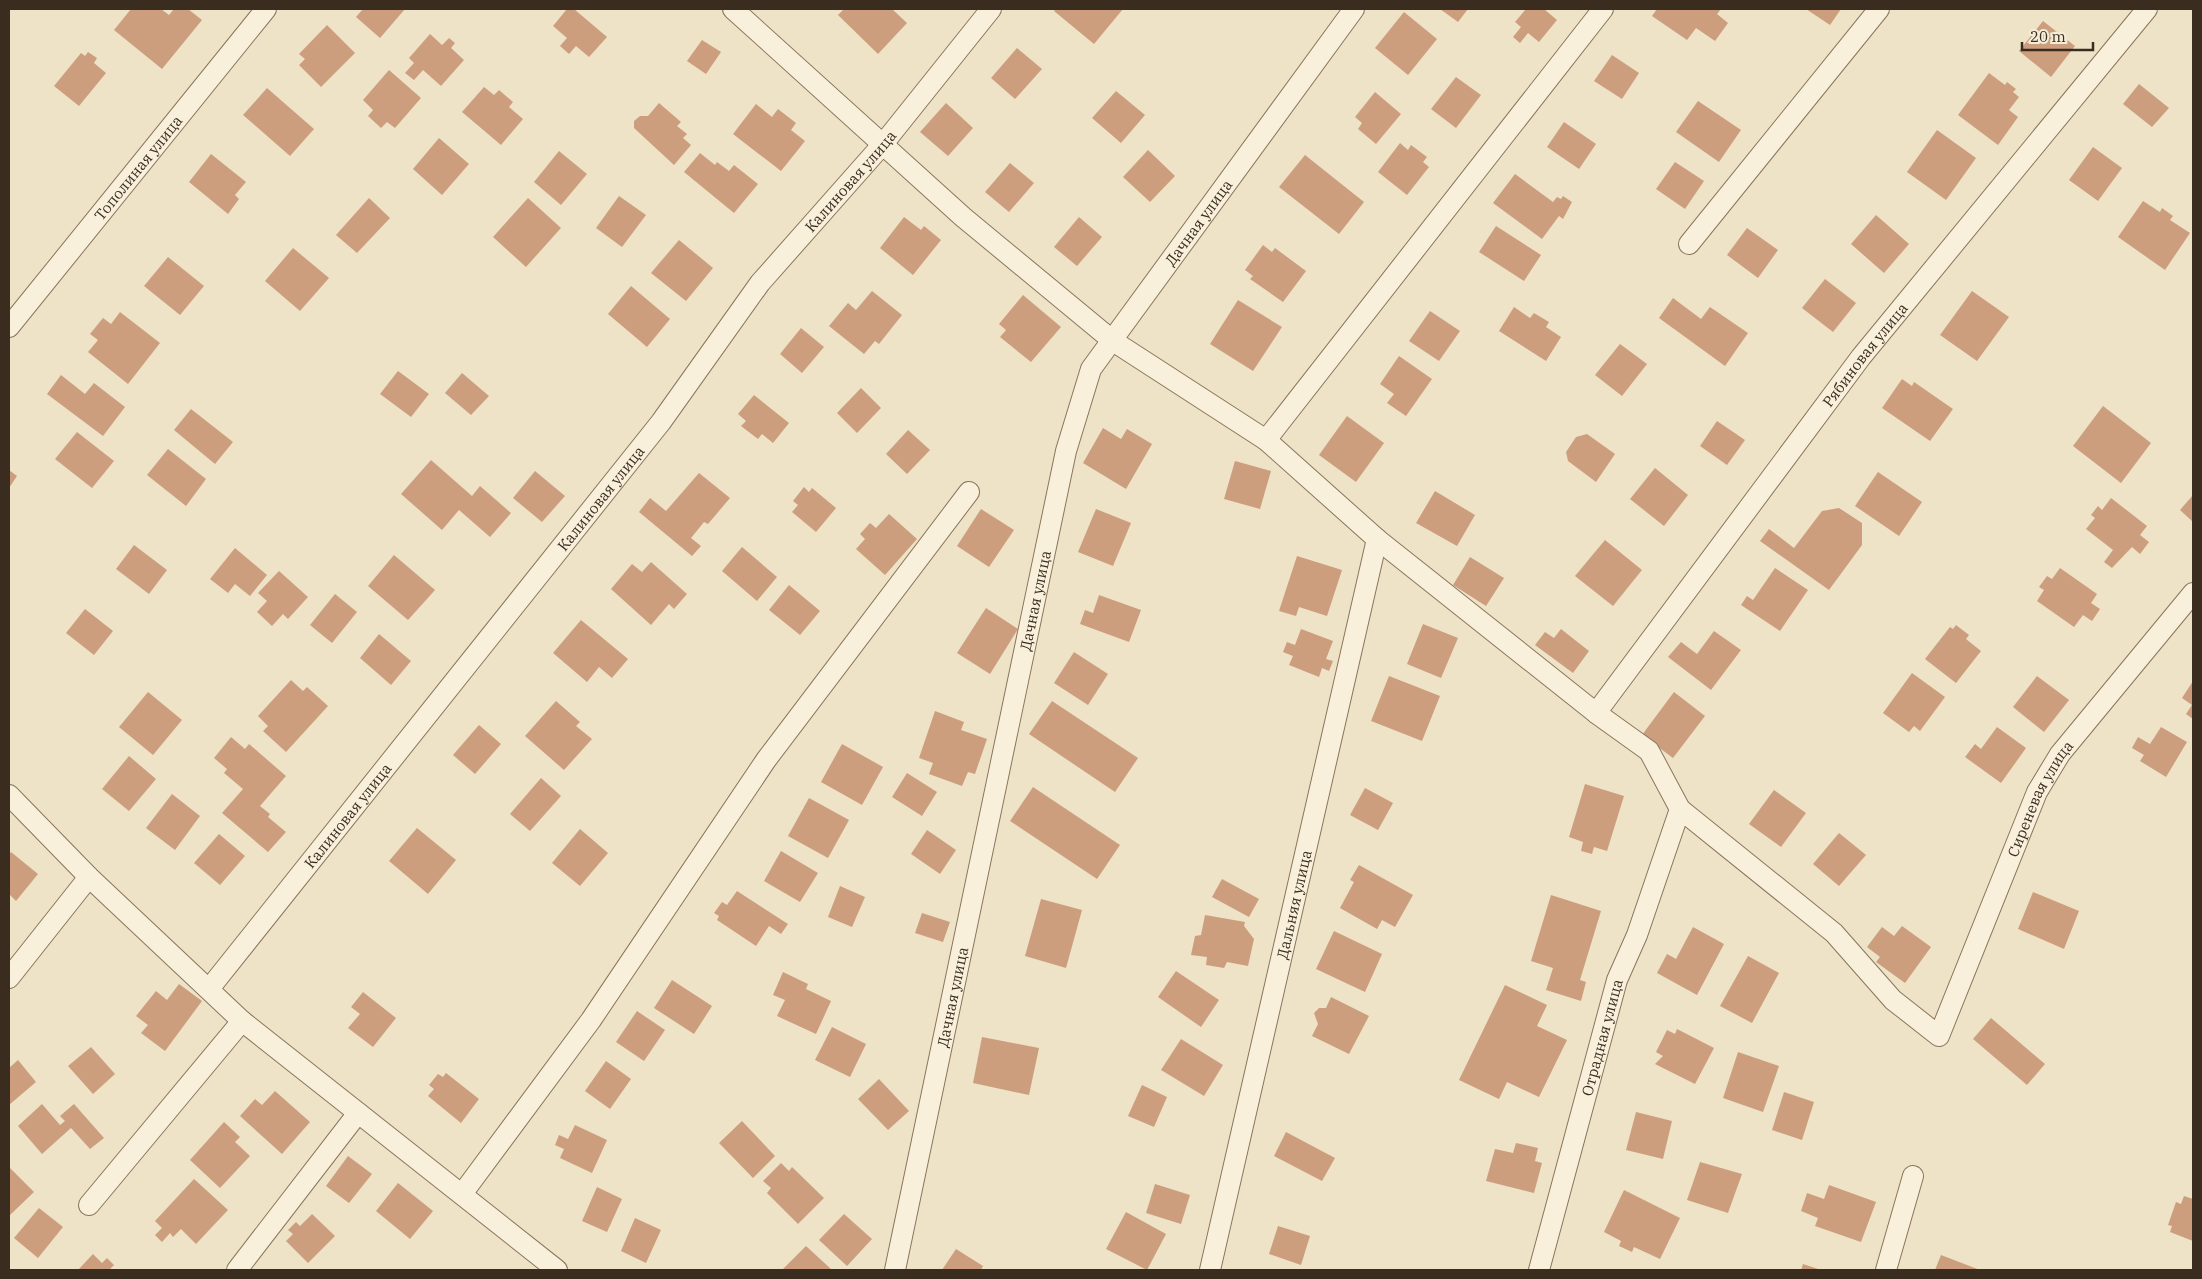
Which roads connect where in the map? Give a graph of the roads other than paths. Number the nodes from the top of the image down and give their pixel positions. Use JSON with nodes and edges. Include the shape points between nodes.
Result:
{"nodes":[{"id":1,"x":266,"y":9,"type":"edge"},
{"id":2,"x":733,"y":9,"type":"edge"},
{"id":3,"x":991,"y":9,"type":"edge"},
{"id":4,"x":1354,"y":9,"type":"edge"},
{"id":5,"x":1603,"y":9,"type":"edge"},
{"id":6,"x":1879,"y":9,"type":"edge"},
{"id":7,"x":2147,"y":9,"type":"edge"},
{"id":8,"x":882,"y":144,"type":"junction"},
{"id":9,"x":1689,"y":244,"type":"dead end"},
{"id":10,"x":9,"y":327,"type":"edge"},
{"id":11,"x":1113,"y":341,"type":"junction"},
{"id":12,"x":1266,"y":440,"type":"junction"},
{"id":13,"x":969,"y":492,"type":"dead end"},
{"id":14,"x":1377,"y":539,"type":"junction"},
{"id":15,"x":2193,"y":593,"type":"edge"},
{"id":16,"x":1596,"y":713,"type":"junction"},
{"id":17,"x":9,"y":795,"type":"edge"},
{"id":18,"x":1680,"y":809,"type":"junction"},
{"id":19,"x":88,"y":877,"type":"junction"},
{"id":20,"x":9,"y":978,"type":"edge"},
{"id":21,"x":209,"y":989,"type":"junction"},
{"id":22,"x":242,"y":1020,"type":"junction"},
{"id":23,"x":358,"y":1113,"type":"junction"},
{"id":24,"x":1913,"y":1176,"type":"dead end"},
{"id":25,"x":462,"y":1194,"type":"junction"},
{"id":26,"x":89,"y":1205,"type":"dead end"},
{"id":27,"x":237,"y":1270,"type":"edge"},
{"id":28,"x":557,"y":1270,"type":"edge"},
{"id":29,"x":895,"y":1270,"type":"edge"},
{"id":30,"x":1210,"y":1270,"type":"edge"},
{"id":31,"x":1539,"y":1270,"type":"edge"},
{"id":32,"x":1886,"y":1270,"type":"edge"}],
"edges":[{"from":1,"to":10,"type":"street","name":"Тополиная улица"},
{"from":2,"to":8,"type":"street"},
{"from":3,"to":8,"type":"street","name":"Калиновая улица"},
{"from":4,"to":11,"type":"street","name":"Дачная улица"},
{"from":5,"to":12,"type":"street"},
{"from":6,"to":9,"type":"street"},
{"from":7,"to":16,"type":"street","name":"Рябиновая улица","via":[[1861,358]]},
{"from":8,"to":11,"type":"street","via":[[963,217]]},
{"from":8,"to":21,"type":"street","name":"Калиновая улица","via":[[760,283],[661,422]]},
{"from":11,"to":12,"type":"street"},
{"from":11,"to":29,"type":"street","name":"Дачная улица","via":[[1091,370],[1066,452]]},
{"from":12,"to":14,"type":"street"},
{"from":13,"to":25,"type":"street","via":[[766,760],[591,1020]]},
{"from":14,"to":16,"type":"street"},
{"from":14,"to":30,"type":"street","name":"Дальняя улица"},
{"from":15,"to":18,"type":"street","name":"Сиреневая улица","via":[[2060,754],[2037,792],[1939,1036],[1893,1000],[1834,934]]},
{"from":16,"to":18,"type":"street","via":[[1649,751]]},
{"from":17,"to":19,"type":"street"},
{"from":18,"to":31,"type":"street","name":"Отрадная улица","via":[[1637,935],[1617,980]]},
{"from":19,"to":20,"type":"street"},
{"from":19,"to":21,"type":"street"},
{"from":21,"to":22,"type":"street"},
{"from":22,"to":23,"type":"street"},
{"from":22,"to":26,"type":"street"},
{"from":23,"to":25,"type":"street"},
{"from":23,"to":27,"type":"street"},
{"from":24,"to":32,"type":"street"},
{"from":25,"to":28,"type":"street"}]}
